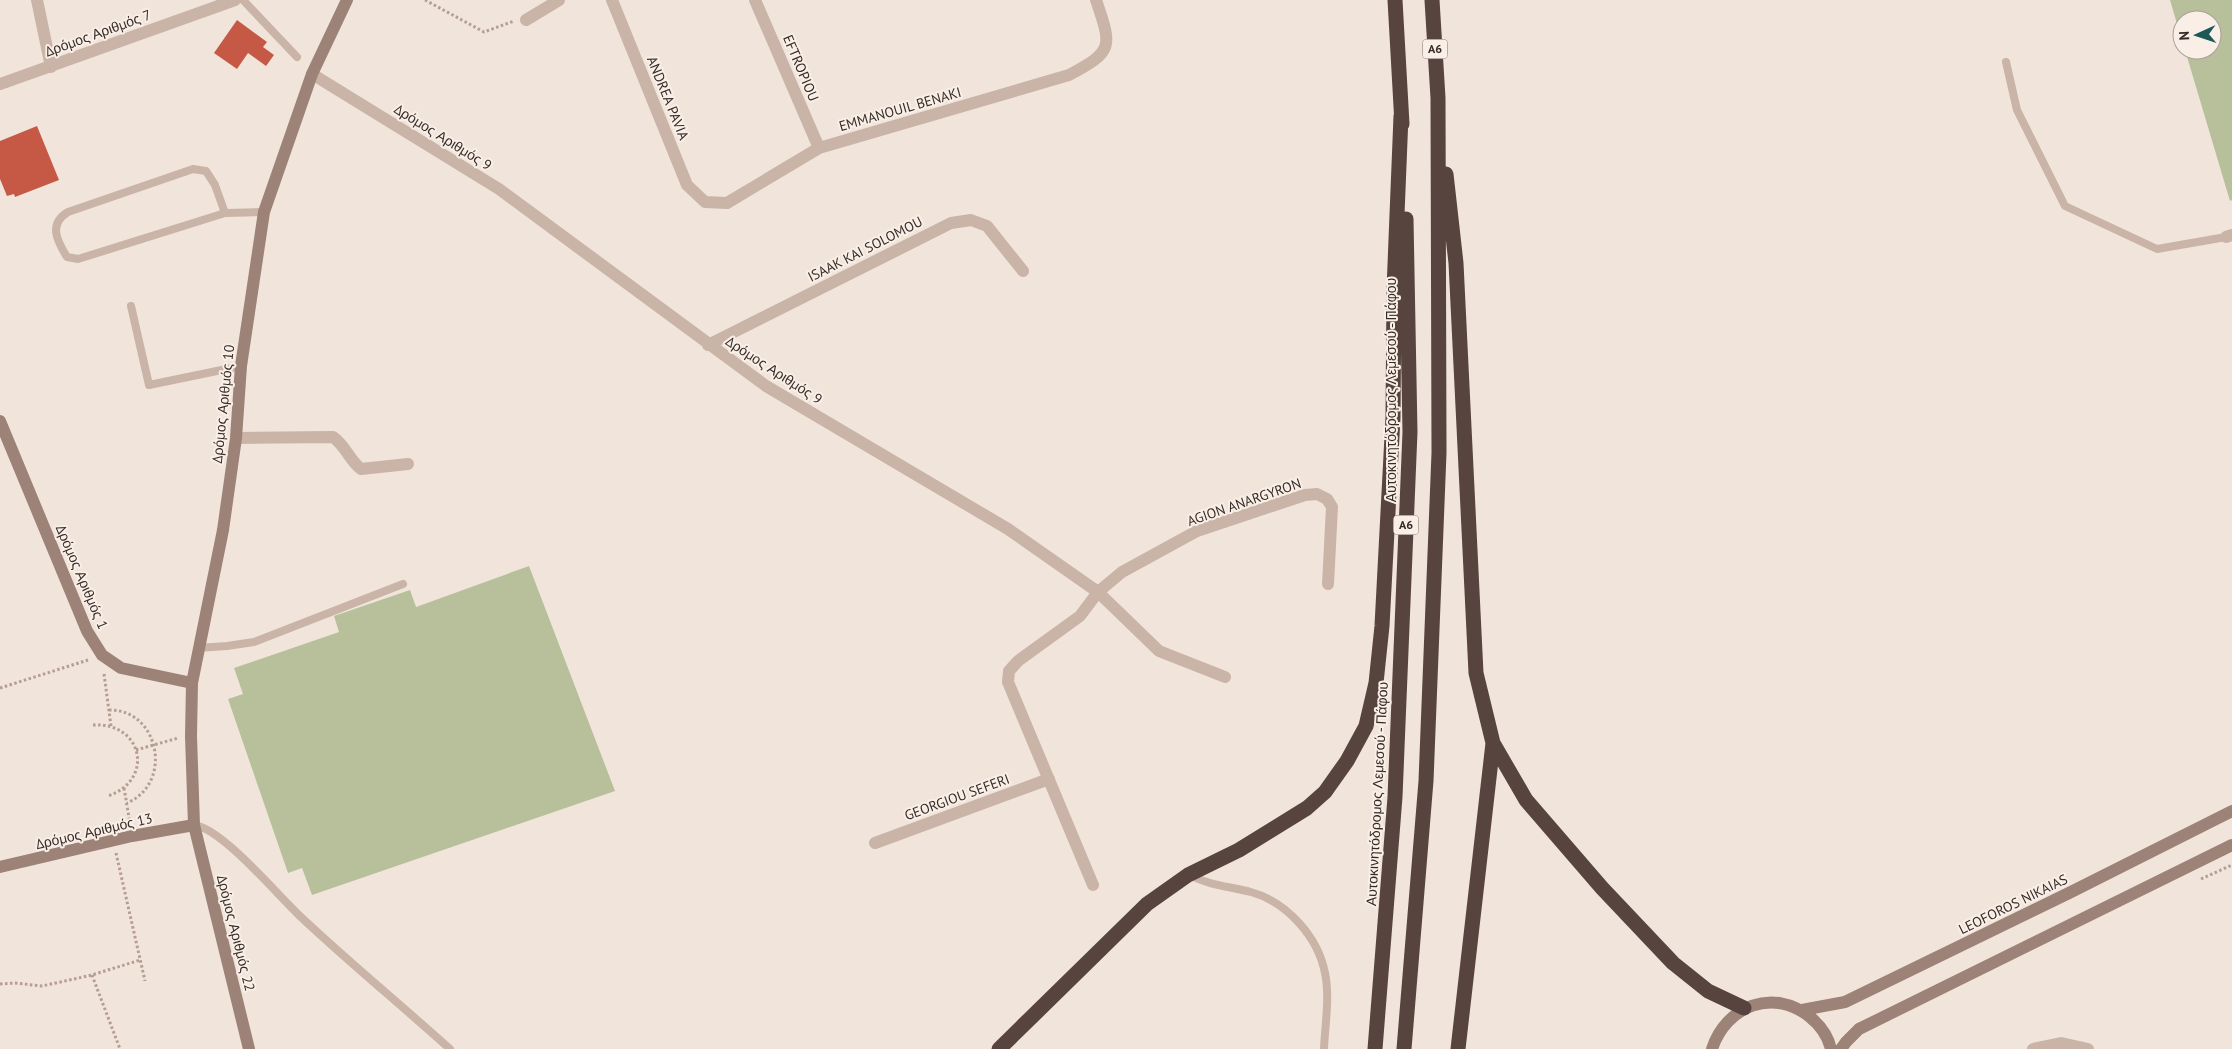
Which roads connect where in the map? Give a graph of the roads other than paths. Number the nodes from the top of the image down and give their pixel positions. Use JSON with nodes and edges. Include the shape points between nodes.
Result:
{"nodes":[{"id":1,"x":36,"y":0,"type":"edge"},
{"id":2,"x":235,"y":0,"type":"edge"},
{"id":3,"x":243,"y":0,"type":"edge"},
{"id":4,"x":348,"y":0,"type":"edge"},
{"id":5,"x":559,"y":0,"type":"edge"},
{"id":6,"x":612,"y":0,"type":"edge"},
{"id":7,"x":755,"y":0,"type":"edge"},
{"id":8,"x":1096,"y":0,"type":"edge"},
{"id":9,"x":1396,"y":0,"type":"edge"},
{"id":10,"x":1432,"y":0,"type":"edge"},
{"id":11,"x":526,"y":20,"type":"road end"},
{"id":12,"x":297,"y":57,"type":"dead end"},
{"id":13,"x":2006,"y":62,"type":"dead end"},
{"id":14,"x":51,"y":67,"type":"junction"},
{"id":15,"x":312,"y":74,"type":"junction"},
{"id":16,"x":0,"y":84,"type":"edge"},
{"id":17,"x":1438,"y":98,"type":"junction"},
{"id":18,"x":1401,"y":116,"type":"junction"},
{"id":19,"x":819,"y":148,"type":"junction"},
{"id":20,"x":705,"y":202,"type":"joint"},
{"id":21,"x":264,"y":212,"type":"junction"},
{"id":22,"x":224,"y":213,"type":"junction"},
{"id":23,"x":2229,"y":236,"type":"edge"},
{"id":24,"x":1023,"y":271,"type":"dead end"},
{"id":25,"x":131,"y":306,"type":"dead end"},
{"id":26,"x":708,"y":345,"type":"junction"},
{"id":27,"x":241,"y":366,"type":"junction"},
{"id":28,"x":0,"y":421,"type":"edge"},
{"id":29,"x":236,"y":438,"type":"junction"},
{"id":30,"x":408,"y":464,"type":"dead end"},
{"id":31,"x":403,"y":584,"type":"dead end"},
{"id":32,"x":1328,"y":584,"type":"dead end"},
{"id":33,"x":1098,"y":592,"type":"junction"},
{"id":34,"x":198,"y":648,"type":"junction"},
{"id":35,"x":1225,"y":677,"type":"dead end"},
{"id":36,"x":192,"y":683,"type":"junction"},
{"id":37,"x":1493,"y":743,"type":"junction"},
{"id":38,"x":1049,"y":780,"type":"junction"},
{"id":39,"x":2232,"y":811,"type":"edge"},
{"id":40,"x":194,"y":825,"type":"junction"},
{"id":41,"x":875,"y":843,"type":"dead end"},
{"id":42,"x":2232,"y":845,"type":"edge"},
{"id":43,"x":0,"y":867,"type":"edge"},
{"id":44,"x":1188,"y":875,"type":"junction"},
{"id":45,"x":1092,"y":885,"type":"dead end"},
{"id":46,"x":1744,"y":1008,"type":"junction"},
{"id":47,"x":1802,"y":1010,"type":"junction"},
{"id":48,"x":249,"y":1049,"type":"edge"},
{"id":49,"x":450,"y":1049,"type":"edge"},
{"id":50,"x":999,"y":1049,"type":"edge"},
{"id":51,"x":1324,"y":1049,"type":"edge"},
{"id":52,"x":1375,"y":1049,"type":"edge"},
{"id":53,"x":1404,"y":1049,"type":"edge"},
{"id":54,"x":1458,"y":1049,"type":"edge"},
{"id":55,"x":1712,"y":1049,"type":"edge"},
{"id":56,"x":1831,"y":1049,"type":"edge"},
{"id":57,"x":1841,"y":1049,"type":"edge"},
{"id":58,"x":2033,"y":1049,"type":"edge"},
{"id":59,"x":2088,"y":1049,"type":"edge"}],
"edges":[{"from":1,"to":14,"type":"street"},
{"from":2,"to":14,"type":"street","name":"Δρόμος Αριθμός 7"},
{"from":3,"to":12,"type":"lane"},
{"from":4,"to":15,"type":"street","name":"Δρόμος Αριθμός 10"},
{"from":5,"to":11,"type":"street"},
{"from":6,"to":20,"type":"street","name":"ANDREA PAVIA","via":[[687,185]]},
{"from":7,"to":19,"type":"street","name":"EFTROPIOU"},
{"from":8,"to":19,"type":"street","name":"EMMANOUIL BENAKI","via":[[1108,34],[1105,49],[1095,61],[1069,76]]},
{"from":9,"to":18,"type":"highway","name":"Αυτοκινητόδρομος Λεμεσού - Πάφου","number":"A6"},
{"from":10,"to":17,"type":"highway","number":"A6"},
{"from":13,"to":23,"type":"lane","via":[[2017,110],[2066,206],[2157,249]]},
{"from":14,"to":16,"type":"street","name":"Δρόμος Αριθμός 7"},
{"from":15,"to":21,"type":"street","name":"Δρόμος Αριθμός 10"},
{"from":15,"to":26,"type":"street","name":"Δρόμος Αριθμός 9","via":[[499,189]]},
{"from":17,"to":37,"type":"highway","via":[[1456,263],[1476,673]]},
{"from":17,"to":53,"type":"highway","number":"A6","via":[[1439,453],[1426,781]]},
{"from":18,"to":44,"type":"highway","via":[[1393,417],[1382,626],[1376,683],[1366,726],[1325,792],[1306,808],[1238,850]]},
{"from":18,"to":52,"type":"highway","name":"Αυτοκινητόδρομος Λεμεσού - Πάφου","number":"A6","via":[[1410,432],[1395,797]]},
{"from":19,"to":20,"type":"street","name":"EMMANOUIL BENAKI","via":[[727,202]]},
{"from":21,"to":22,"type":"lane"},
{"from":21,"to":27,"type":"street","name":"Δρόμος Αριθμός 10"},
{"from":22,"to":22,"type":"lane","via":[[78,259],[67,257],[60,245],[56,224],[68,212],[193,169],[206,171],[215,185]]},
{"from":24,"to":26,"type":"street","name":"ISAAK KAI SOLOMOU","via":[[988,226],[972,220],[950,223]]},
{"from":25,"to":27,"type":"lane","via":[[149,385]]},
{"from":26,"to":33,"type":"street","name":"Δρόμος Αριθμός 9","via":[[766,386],[1008,529]]},
{"from":27,"to":29,"type":"street","name":"Δρόμος Αριθμός 10"},
{"from":28,"to":36,"type":"street","name":"Δρόμος Αριθμός 1","via":[[87,631],[102,655],[121,668]]},
{"from":29,"to":30,"type":"street","via":[[333,437],[342,443],[353,463],[361,469]]},
{"from":29,"to":34,"type":"street","name":"Δρόμος Αριθμός 10","via":[[223,530]]},
{"from":31,"to":34,"type":"lane","via":[[254,642]]},
{"from":32,"to":33,"type":"street","name":"AGION ANARGYRON","via":[[1332,508],[1327,499],[1317,494],[1305,495],[1197,531],[1122,572]]},
{"from":33,"to":35,"type":"street","name":"Δρόμος Αριθμός 9","via":[[1159,651]]},
{"from":33,"to":38,"type":"street","via":[[1080,616],[1009,671],[1008,682]]},
{"from":34,"to":36,"type":"street","name":"Δρόμος Αριθμός 10"},
{"from":36,"to":40,"type":"street","name":"Δρόμος Αριθμός 10"},
{"from":37,"to":46,"type":"highway","via":[[1526,800],[1608,895],[1673,963],[1708,991]]},
{"from":37,"to":54,"type":"highway"},
{"from":38,"to":41,"type":"street","name":"GEORGIOU SEFERI"},
{"from":38,"to":45,"type":"street"},
{"from":39,"to":47,"type":"street","name":"LEOFOROS NIKAIAS","via":[[1845,1002]]},
{"from":40,"to":43,"type":"street","name":"Δρόμος Αριθμός 13"},
{"from":40,"to":48,"type":"street","name":"Δρόμος Αριθμός 22"},
{"from":40,"to":49,"type":"lane","via":[[204,826],[227,844],[302,918]]},
{"from":42,"to":57,"type":"street","via":[[1859,1029]]},
{"from":44,"to":50,"type":"highway","via":[[1147,904]]},
{"from":44,"to":51,"type":"lane","via":[[1208,884],[1252,892],[1292,915],[1304,930],[1326,974]]},
{"from":46,"to":47,"type":"street","via":[[1763,1002],[1783,1003]]},
{"from":46,"to":55,"type":"street","via":[[1728,1020],[1716,1036]]},
{"from":47,"to":56,"type":"street","via":[[1818,1023]]},
{"from":58,"to":59,"type":"street","via":[[2061,1042]]}]}
